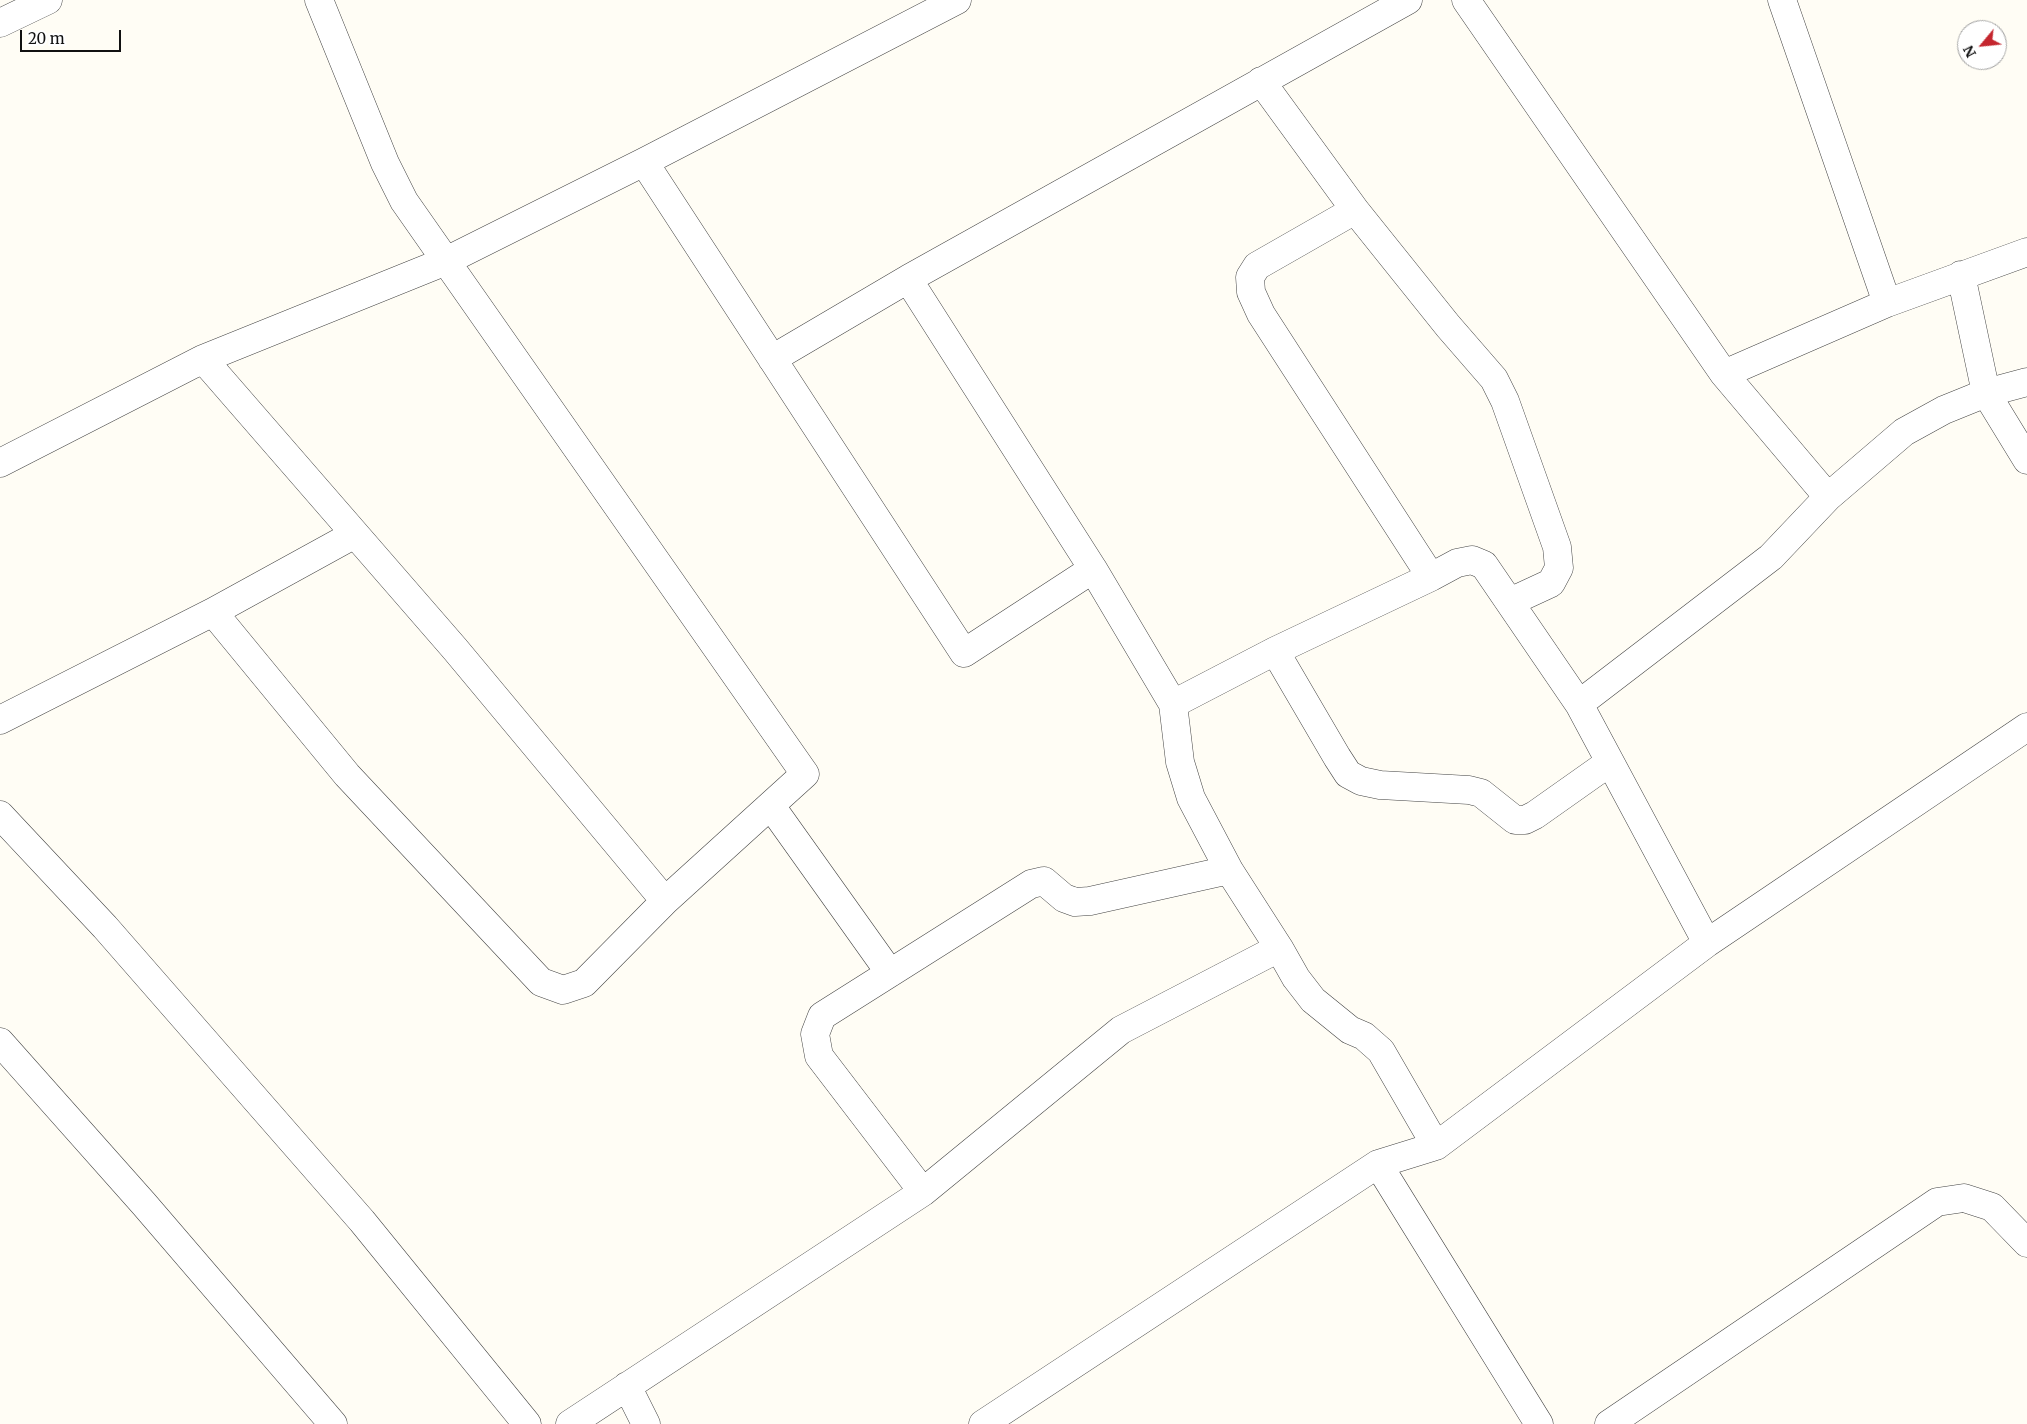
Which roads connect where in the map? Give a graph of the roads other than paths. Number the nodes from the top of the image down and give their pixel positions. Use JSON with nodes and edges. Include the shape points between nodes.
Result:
{"nodes":[{"id":1,"x":48,"y":0,"type":"edge"},
{"id":2,"x":318,"y":0,"type":"edge"},
{"id":3,"x":957,"y":0,"type":"edge"},
{"id":4,"x":1408,"y":0,"type":"edge"},
{"id":5,"x":1466,"y":0,"type":"edge"},
{"id":6,"x":1782,"y":0,"type":"edge"},
{"id":7,"x":0,"y":24,"type":"edge"},
{"id":8,"x":1261,"y":81,"type":"junction"},
{"id":9,"x":644,"y":162,"type":"junction"},
{"id":10,"x":1355,"y":210,"type":"junction"},
{"id":11,"x":2027,"y":252,"type":"edge"},
{"id":12,"x":446,"y":261,"type":"junction"},
{"id":13,"x":1961,"y":276,"type":"junction"},
{"id":14,"x":908,"y":280,"type":"junction"},
{"id":15,"x":1887,"y":303,"type":"junction"},
{"id":16,"x":203,"y":359,"type":"junction"},
{"id":17,"x":772,"y":359,"type":"junction"},
{"id":18,"x":1724,"y":374,"type":"junction"},
{"id":19,"x":2027,"y":382,"type":"edge"},
{"id":20,"x":1986,"y":393,"type":"junction"},
{"id":21,"x":2027,"y":460,"type":"edge"},
{"id":22,"x":0,"y":463,"type":"edge"},
{"id":23,"x":1828,"y":497,"type":"junction"},
{"id":24,"x":355,"y":534,"type":"junction"},
{"id":25,"x":1093,"y":569,"type":"junction"},
{"id":26,"x":1431,"y":577,"type":"junction"},
{"id":27,"x":1510,"y":602,"type":"junction"},
{"id":28,"x":213,"y":612,"type":"junction"},
{"id":29,"x":1275,"y":651,"type":"junction"},
{"id":30,"x":1174,"y":704,"type":"junction"},
{"id":31,"x":1579,"y":704,"type":"junction"},
{"id":32,"x":0,"y":720,"type":"edge"},
{"id":33,"x":2027,"y":727,"type":"edge"},
{"id":34,"x":1610,"y":762,"type":"junction"},
{"id":35,"x":770,"y":806,"type":"junction"},
{"id":36,"x":0,"y":815,"type":"edge"},
{"id":37,"x":1229,"y":870,"type":"junction"},
{"id":38,"x":666,"y":901,"type":"junction"},
{"id":39,"x":1707,"y":943,"type":"junction"},
{"id":40,"x":1279,"y":948,"type":"junction"},
{"id":41,"x":890,"y":973,"type":"junction"},
{"id":42,"x":0,"y":1042,"type":"edge"},
{"id":43,"x":1436,"y":1146,"type":"junction"},
{"id":44,"x":1378,"y":1164,"type":"junction"},
{"id":45,"x":923,"y":1192,"type":"junction"},
{"id":46,"x":2027,"y":1243,"type":"edge"},
{"id":47,"x":627,"y":1386,"type":"junction"},
{"id":48,"x":333,"y":1424,"type":"edge"},
{"id":49,"x":527,"y":1424,"type":"edge"},
{"id":50,"x":570,"y":1424,"type":"edge"},
{"id":51,"x":646,"y":1424,"type":"edge"},
{"id":52,"x":983,"y":1424,"type":"edge"},
{"id":53,"x":1539,"y":1424,"type":"edge"},
{"id":54,"x":1609,"y":1424,"type":"edge"}],
"edges":[{"from":1,"to":7,"type":"street"},
{"from":2,"to":12,"type":"street","via":[[385,163],[404,201]]},
{"from":3,"to":9,"type":"street"},
{"from":4,"to":8,"type":"street"},
{"from":5,"to":18,"type":"street"},
{"from":6,"to":15,"type":"street"},
{"from":8,"to":10,"type":"street"},
{"from":8,"to":14,"type":"street"},
{"from":9,"to":12,"type":"street"},
{"from":9,"to":17,"type":"street"},
{"from":10,"to":26,"type":"street","via":[[1257,266],[1250,276],[1251,292],[1261,314]]},
{"from":10,"to":27,"type":"street","via":[[1494,379],[1505,401],[1557,547],[1559,568],[1551,583]]},
{"from":11,"to":13,"type":"street"},
{"from":12,"to":16,"type":"street"},
{"from":12,"to":35,"type":"street","via":[[805,774]]},
{"from":13,"to":15,"type":"street"},
{"from":13,"to":20,"type":"street"},
{"from":14,"to":17,"type":"street"},
{"from":14,"to":25,"type":"street"},
{"from":15,"to":18,"type":"street"},
{"from":16,"to":22,"type":"street"},
{"from":16,"to":24,"type":"street"},
{"from":17,"to":25,"type":"street","via":[[964,653]]},
{"from":18,"to":23,"type":"street"},
{"from":19,"to":20,"type":"street"},
{"from":20,"to":21,"type":"street"},
{"from":20,"to":23,"type":"street","via":[[1944,410],[1904,432]]},
{"from":23,"to":31,"type":"street","via":[[1772,557]]},
{"from":24,"to":28,"type":"street"},
{"from":24,"to":38,"type":"street"},
{"from":25,"to":30,"type":"street"},
{"from":26,"to":27,"type":"street","via":[[1472,560],[1484,565]]},
{"from":26,"to":29,"type":"street"},
{"from":27,"to":31,"type":"street"},
{"from":28,"to":32,"type":"street"},
{"from":28,"to":38,"type":"street","via":[[347,775],[541,982],[563,990],[584,983]]},
{"from":29,"to":30,"type":"street"},
{"from":29,"to":34,"type":"street","via":[[1348,774],[1360,781],[1470,790],[1480,793],[1515,820],[1525,820]]},
{"from":30,"to":37,"type":"street","via":[[1180,762],[1188,789]]},
{"from":31,"to":34,"type":"street"},
{"from":33,"to":39,"type":"street"},
{"from":34,"to":39,"type":"street"},
{"from":35,"to":38,"type":"street"},
{"from":35,"to":41,"type":"street"},
{"from":36,"to":49,"type":"street","via":[[105,927],[362,1221]]},
{"from":37,"to":40,"type":"street"},
{"from":37,"to":41,"type":"street","via":[[1090,901],[1075,902],[1064,898],[1044,881],[1031,884]]},
{"from":39,"to":43,"type":"street"},
{"from":40,"to":43,"type":"street","via":[[1313,1000],[1381,1050]]},
{"from":40,"to":45,"type":"street","via":[[1121,1030]]},
{"from":41,"to":45,"type":"street","via":[[822,1016],[815,1034],[819,1056]]},
{"from":42,"to":48,"type":"street"},
{"from":43,"to":44,"type":"street"},
{"from":44,"to":52,"type":"street"},
{"from":44,"to":53,"type":"street"},
{"from":45,"to":47,"type":"street"},
{"from":46,"to":54,"type":"street","via":[[1992,1207],[1964,1198],[1937,1202]]},
{"from":47,"to":50,"type":"street"},
{"from":47,"to":51,"type":"street"}]}
